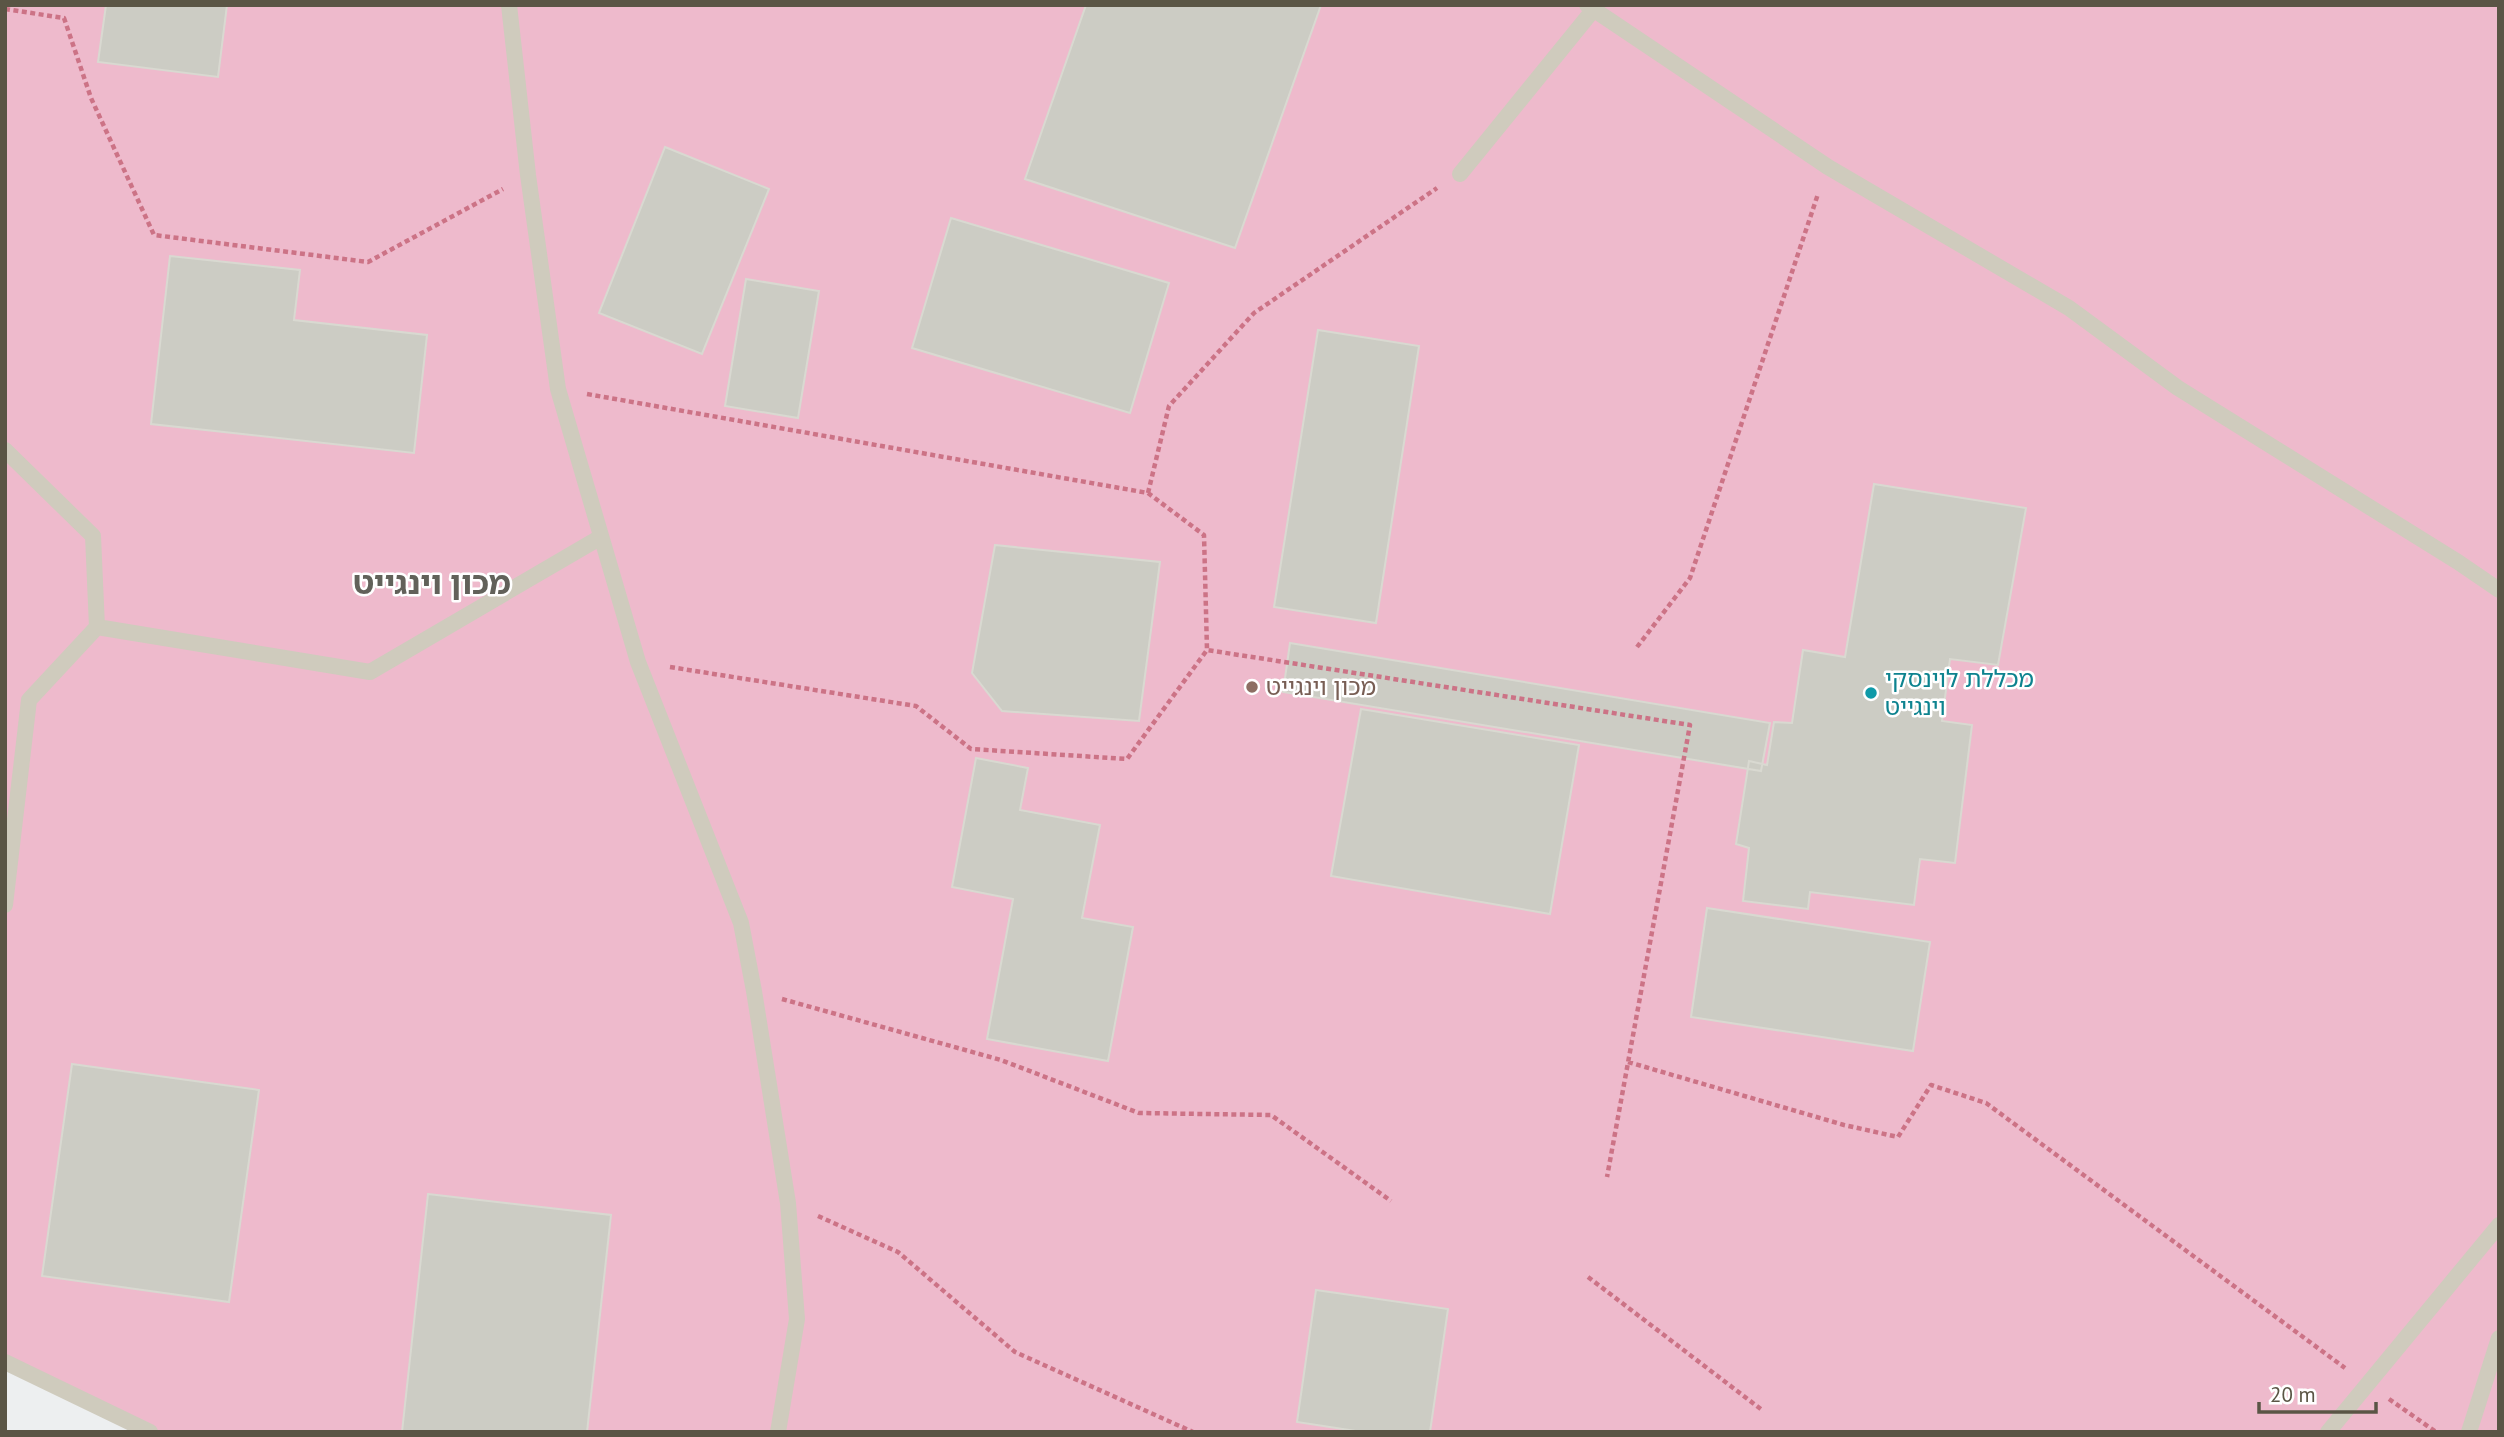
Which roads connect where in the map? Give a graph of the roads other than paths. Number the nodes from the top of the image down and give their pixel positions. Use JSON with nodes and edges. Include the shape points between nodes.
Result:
{"nodes":[{"id":1,"x":509,"y":5,"type":"edge"},
{"id":2,"x":1591,"y":7,"type":"edge"},
{"id":3,"x":1460,"y":174,"type":"road end"},
{"id":4,"x":5,"y":450,"type":"edge"},
{"id":5,"x":601,"y":537,"type":"junction"},
{"id":6,"x":2499,"y":590,"type":"edge"},
{"id":7,"x":97,"y":626,"type":"junction"},
{"id":8,"x":5,"y":905,"type":"edge"},
{"id":9,"x":2499,"y":1225,"type":"edge"},
{"id":10,"x":2499,"y":1338,"type":"edge"},
{"id":11,"x":5,"y":1362,"type":"edge"},
{"id":12,"x":150,"y":1432,"type":"edge"},
{"id":13,"x":778,"y":1432,"type":"edge"},
{"id":14,"x":2328,"y":1432,"type":"edge"},
{"id":15,"x":2469,"y":1432,"type":"edge"}],
"edges":[{"from":1,"to":5,"type":"lane","via":[[558,389]]},
{"from":2,"to":3,"type":"lane"},
{"from":2,"to":6,"type":"lane","via":[[1828,167],[2069,308],[2178,388]]},
{"from":4,"to":7,"type":"lane","via":[[93,536]]},
{"from":5,"to":7,"type":"lane","via":[[370,672]]},
{"from":5,"to":13,"type":"lane","via":[[638,662],[741,923],[788,1203],[797,1319]]},
{"from":7,"to":8,"type":"lane","via":[[29,700]]},
{"from":9,"to":14,"type":"lane"},
{"from":10,"to":15,"type":"lane"},
{"from":11,"to":12,"type":"lane"}]}
